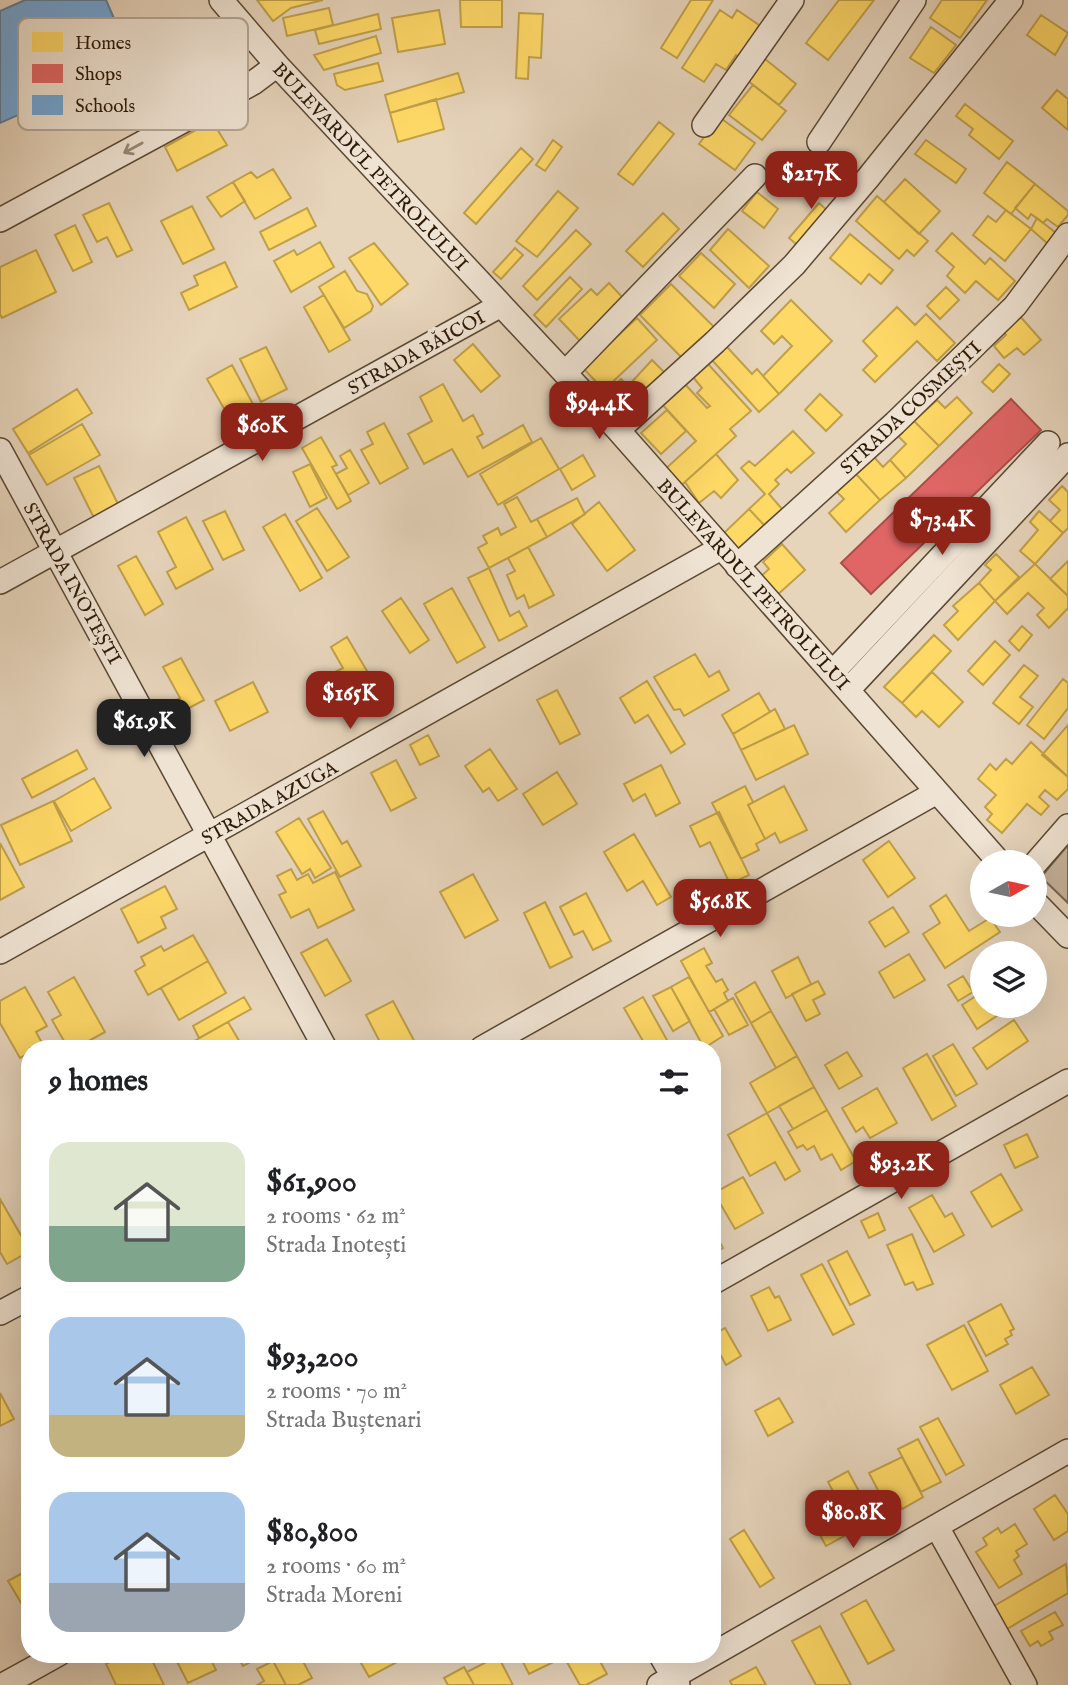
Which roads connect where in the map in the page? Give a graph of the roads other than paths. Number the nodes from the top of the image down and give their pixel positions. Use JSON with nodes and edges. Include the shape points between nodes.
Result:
{"nodes":[{"id":1,"x":221,"y":0,"type":"edge"},
{"id":2,"x":792,"y":0,"type":"edge"},
{"id":3,"x":914,"y":0,"type":"edge"},
{"id":4,"x":1011,"y":0,"type":"edge"},
{"id":5,"x":237,"y":18,"type":"edge"},
{"id":6,"x":248,"y":31,"type":"edge"},
{"id":7,"x":277,"y":65,"type":"junction"},
{"id":8,"x":248,"y":86,"type":"edge"},
{"id":9,"x":704,"y":125,"type":"dead end"},
{"id":10,"x":166,"y":130,"type":"edge"},
{"id":11,"x":819,"y":142,"type":"dead end"},
{"id":12,"x":755,"y":176,"type":"dead end"},
{"id":13,"x":0,"y":220,"type":"edge"},
{"id":14,"x":1068,"y":235,"type":"edge"},
{"id":15,"x":501,"y":305,"type":"junction"},
{"id":16,"x":565,"y":373,"type":"junction"},
{"id":17,"x":618,"y":430,"type":"junction"},
{"id":18,"x":1048,"y":443,"type":"dead end"},
{"id":19,"x":0,"y":450,"type":"edge"},
{"id":20,"x":1068,"y":455,"type":"edge"},
{"id":21,"x":721,"y":548,"type":"junction"},
{"id":22,"x":56,"y":551,"type":"junction"},
{"id":23,"x":737,"y":566,"type":"junction"},
{"id":24,"x":0,"y":582,"type":"edge"},
{"id":25,"x":833,"y":672,"type":"junction"},
{"id":26,"x":848,"y":690,"type":"junction"},
{"id":27,"x":937,"y":792,"type":"junction"},
{"id":28,"x":1068,"y":826,"type":"edge"},
{"id":29,"x":209,"y":835,"type":"junction"},
{"id":30,"x":988,"y":850,"type":"edge"},
{"id":31,"x":1047,"y":850,"type":"edge"},
{"id":32,"x":1047,"y":914,"type":"edge"},
{"id":33,"x":1068,"y":936,"type":"edge"},
{"id":34,"x":0,"y":953,"type":"edge"},
{"id":35,"x":321,"y":1040,"type":"edge"},
{"id":36,"x":496,"y":1040,"type":"edge"},
{"id":37,"x":1068,"y":1081,"type":"edge"},
{"id":38,"x":721,"y":1278,"type":"edge"},
{"id":39,"x":21,"y":1302,"type":"edge"},
{"id":40,"x":0,"y":1313,"type":"edge"},
{"id":41,"x":1068,"y":1451,"type":"edge"},
{"id":42,"x":937,"y":1527,"type":"junction"},
{"id":43,"x":721,"y":1652,"type":"edge"},
{"id":44,"x":43,"y":1663,"type":"edge"},
{"id":45,"x":663,"y":1663,"type":"edge"},
{"id":46,"x":703,"y":1663,"type":"edge"},
{"id":47,"x":670,"y":1682,"type":"edge"},
{"id":48,"x":3,"y":1685,"type":"edge"},
{"id":49,"x":1025,"y":1685,"type":"edge"}],
"edges":[{"from":1,"to":5,"type":"street","name":"BULEVARDUL PETROLULUI"},
{"from":2,"to":9,"type":"street"},
{"from":3,"to":11,"type":"street"},
{"from":4,"to":17,"type":"street","via":[[794,265]]},
{"from":6,"to":7,"type":"street","name":"BULEVARDUL PETROLULUI"},
{"from":7,"to":8,"type":"street","one_way":true},
{"from":7,"to":15,"type":"street","name":"BULEVARDUL PETROLULUI"},
{"from":10,"to":13,"type":"street","one_way":true},
{"from":12,"to":16,"type":"street"},
{"from":14,"to":23,"type":"street","name":"STRADA COSMEȘTI","via":[[1015,306]]},
{"from":15,"to":16,"type":"street","name":"BULEVARDUL PETROLULUI"},
{"from":15,"to":22,"type":"street","name":"STRADA BĂICOI"},
{"from":16,"to":17,"type":"street","name":"BULEVARDUL PETROLULUI"},
{"from":17,"to":21,"type":"street","name":"BULEVARDUL PETROLULUI"},
{"from":18,"to":25,"type":"street"},
{"from":19,"to":22,"type":"street","name":"STRADA INOTEȘTI"},
{"from":20,"to":26,"type":"street"},
{"from":21,"to":23,"type":"street","name":"BULEVARDUL PETROLULUI"},
{"from":21,"to":29,"type":"street","name":"STRADA AZUGA"},
{"from":22,"to":24,"type":"street","name":"STRADA BĂICOI"},
{"from":22,"to":29,"type":"street","name":"STRADA INOTEȘTI"},
{"from":23,"to":25,"type":"street","name":"BULEVARDUL PETROLULUI"},
{"from":25,"to":26,"type":"street","name":"BULEVARDUL PETROLULUI"},
{"from":26,"to":27,"type":"street","name":"BULEVARDUL PETROLULUI"},
{"from":27,"to":30,"type":"street","name":"BULEVARDUL PETROLULUI"},
{"from":27,"to":36,"type":"street"},
{"from":28,"to":31,"type":"street"},
{"from":29,"to":34,"type":"street","name":"STRADA AZUGA"},
{"from":29,"to":35,"type":"street","name":"STRADA INOTEȘTI"},
{"from":32,"to":33,"type":"street"},
{"from":37,"to":38,"type":"street"},
{"from":39,"to":40,"type":"street"},
{"from":41,"to":42,"type":"street"},
{"from":42,"to":43,"type":"street"},
{"from":42,"to":49,"type":"street"},
{"from":44,"to":48,"type":"street"},
{"from":45,"to":47,"type":"street"},
{"from":46,"to":47,"type":"street"}]}
